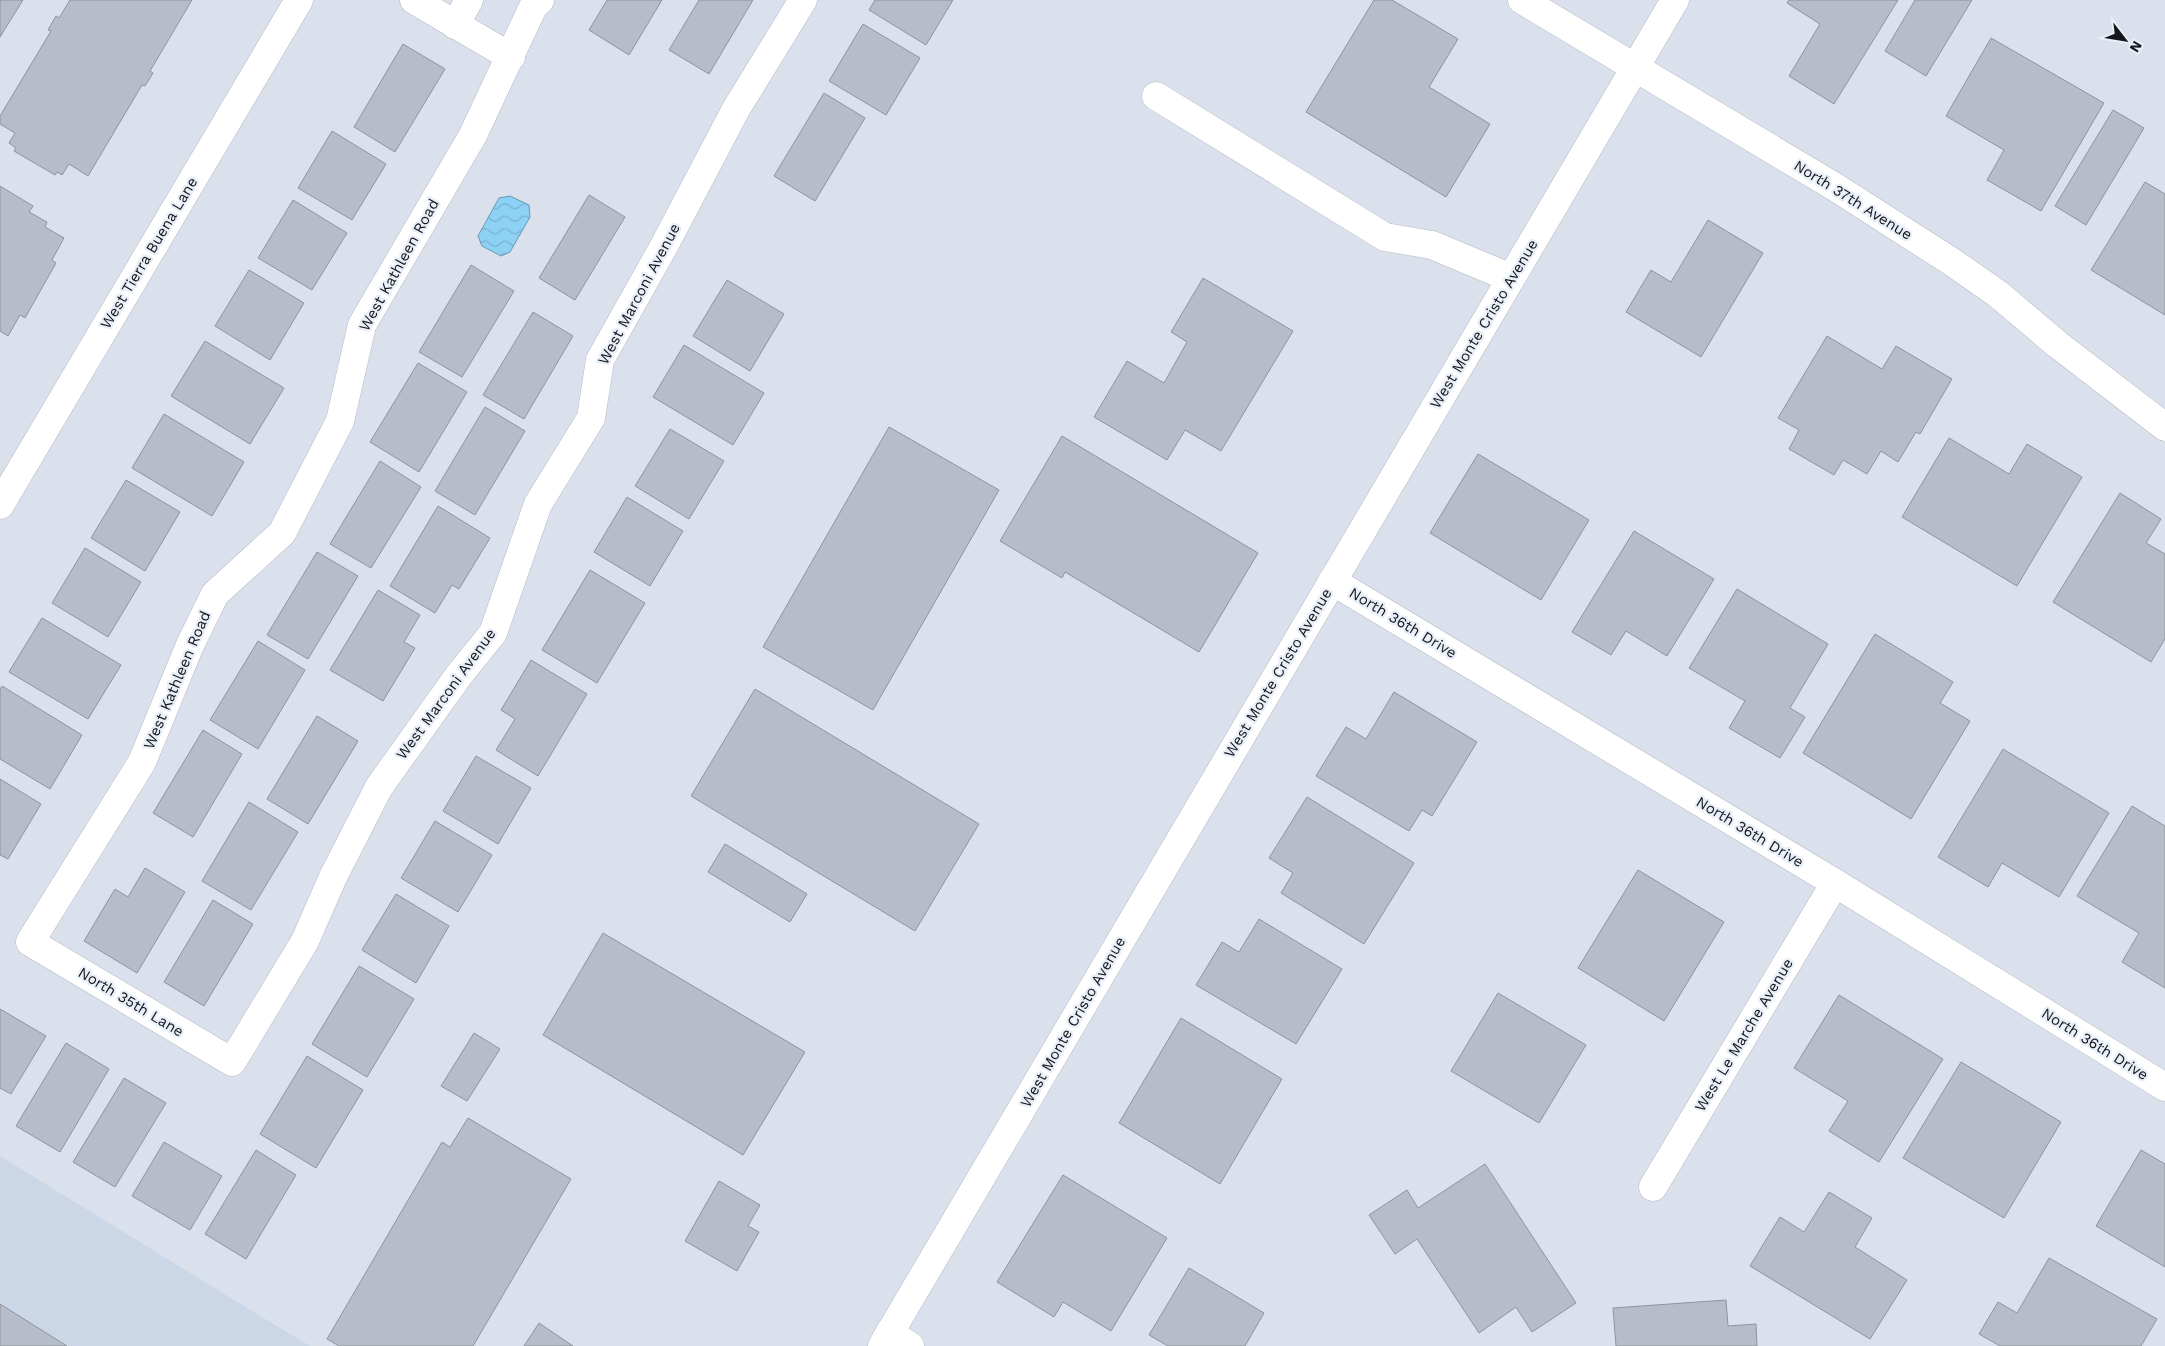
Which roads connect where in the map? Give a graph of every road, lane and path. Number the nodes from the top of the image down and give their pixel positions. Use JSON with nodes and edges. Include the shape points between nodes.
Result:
{"nodes":[{"id":1,"x":298,"y":0,"type":"edge"},
{"id":2,"x":414,"y":0,"type":"edge"},
{"id":3,"x":469,"y":0,"type":"edge"},
{"id":4,"x":803,"y":0,"type":"edge"},
{"id":5,"x":1522,"y":0,"type":"edge"},
{"id":6,"x":1675,"y":0,"type":"edge"},
{"id":7,"x":531,"y":2,"type":"edge"},
{"id":8,"x":455,"y":25,"type":"junction"},
{"id":9,"x":511,"y":58,"type":"junction"},
{"id":10,"x":1635,"y":68,"type":"junction"},
{"id":11,"x":1156,"y":96,"type":"dead end"},
{"id":12,"x":1511,"y":278,"type":"junction"},
{"id":13,"x":2165,"y":427,"type":"edge"},
{"id":14,"x":0,"y":505,"type":"edge"},
{"id":15,"x":1332,"y":581,"type":"junction"},
{"id":16,"x":1835,"y":884,"type":"junction"},
{"id":17,"x":30,"y":942,"type":"joint"},
{"id":18,"x":232,"y":1062,"type":"joint"},
{"id":19,"x":2165,"y":1087,"type":"edge"},
{"id":20,"x":1653,"y":1186,"type":"dead end"},
{"id":21,"x":894,"y":1342,"type":"edge"}],
"edges":[{"from":1,"to":14,"type":"street","name":"West Tierra Buena Lane"},
{"from":2,"to":8,"type":"street"},
{"from":3,"to":8,"type":"street"},
{"from":4,"to":18,"type":"street","name":"West Marconi Avenue","via":[[736,109],[600,360],[591,418],[538,504],[493,633],[459,675],[379,788],[333,877],[305,941]]},
{"from":5,"to":10,"type":"street","name":"North 37th Avenue"},
{"from":6,"to":10,"type":"street","name":"West Monte Cristo Avenue"},
{"from":7,"to":9,"type":"street","name":"West Kathleen Road"},
{"from":8,"to":9,"type":"street"},
{"from":9,"to":17,"type":"street","name":"West Kathleen Road","via":[[473,135],[362,325],[340,421],[282,533],[215,594],[190,645],[142,762]]},
{"from":10,"to":12,"type":"street","name":"West Monte Cristo Avenue"},
{"from":10,"to":13,"type":"street","name":"North 37th Avenue","via":[[1952,262],[1998,294]]},
{"from":11,"to":12,"type":"street","via":[[1385,237],[1432,245]]},
{"from":12,"to":15,"type":"street","name":"West Monte Cristo Avenue"},
{"from":15,"to":16,"type":"street","name":"North 36th Drive"},
{"from":15,"to":21,"type":"street","name":"West Monte Cristo Avenue"},
{"from":16,"to":19,"type":"street","name":"North 36th Drive"},
{"from":16,"to":20,"type":"street","name":"West Le Marche Avenue"},
{"from":17,"to":18,"type":"street","name":"North 35th Lane"}]}
